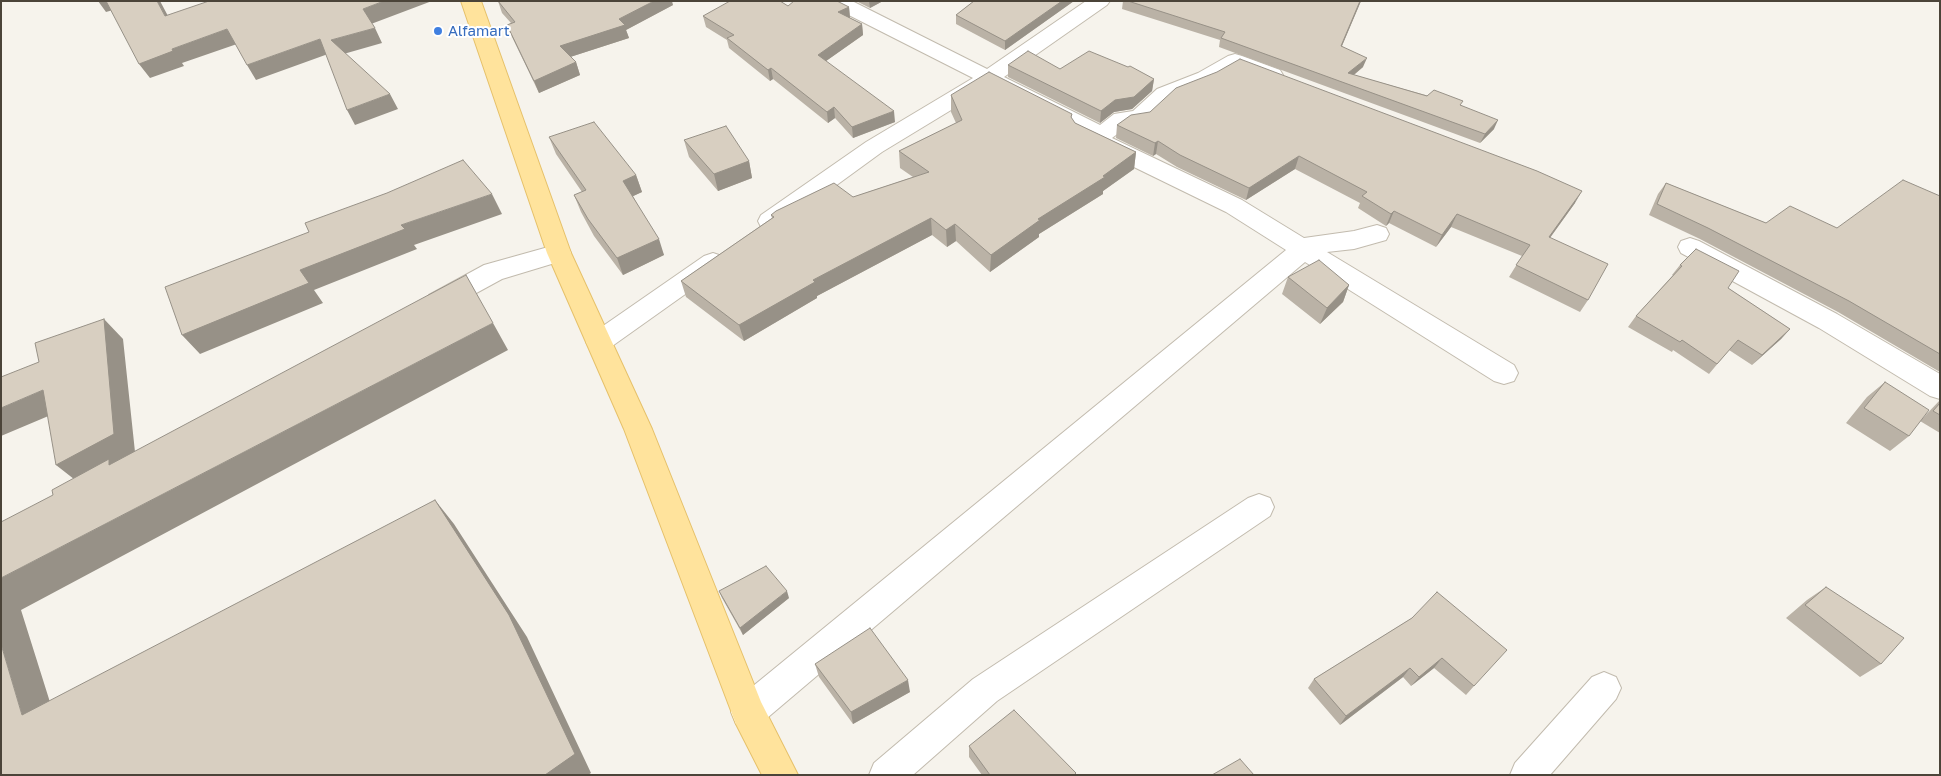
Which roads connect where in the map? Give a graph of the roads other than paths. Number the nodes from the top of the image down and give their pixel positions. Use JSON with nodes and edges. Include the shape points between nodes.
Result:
{"nodes":[{"id":1,"x":471,"y":1,"type":"edge"},
{"id":2,"x":836,"y":1,"type":"edge"},
{"id":3,"x":1100,"y":1,"type":"edge"},
{"id":4,"x":983,"y":82,"type":"junction"},
{"id":5,"x":1289,"y":82,"type":"edge"},
{"id":6,"x":753,"y":233,"type":"edge"},
{"id":7,"x":1377,"y":234,"type":"dead end"},
{"id":8,"x":1690,"y":247,"type":"dead end"},
{"id":9,"x":1304,"y":249,"type":"junction"},
{"id":10,"x":728,"y":250,"type":"edge"},
{"id":11,"x":559,"y":253,"type":"junction"},
{"id":12,"x":415,"y":315,"type":"edge"},
{"id":13,"x":599,"y":342,"type":"junction"},
{"id":14,"x":1504,"y":373,"type":"dead end"},
{"id":15,"x":1940,"y":387,"type":"edge"},
{"id":16,"x":1259,"y":507,"type":"dead end"},
{"id":17,"x":1604,"y":688,"type":"dead end"},
{"id":18,"x":748,"y":712,"type":"junction"},
{"id":19,"x":781,"y":775,"type":"edge"},
{"id":20,"x":886,"y":775,"type":"edge"},
{"id":21,"x":1527,"y":775,"type":"edge"}],
"edges":[{"from":1,"to":11,"type":"main road"},
{"from":2,"to":4,"type":"street"},
{"from":3,"to":4,"type":"street"},
{"from":4,"to":5,"type":"street","via":[[1102,136],[1122,119],[1139,118],[1165,94],[1206,78],[1235,61]]},
{"from":4,"to":6,"type":"street","via":[[874,147]]},
{"from":4,"to":9,"type":"street","via":[[1234,206]]},
{"from":7,"to":9,"type":"street","via":[[1313,244]]},
{"from":8,"to":15,"type":"street","via":[[1828,321]]},
{"from":9,"to":14,"type":"street"},
{"from":9,"to":18,"type":"street"},
{"from":10,"to":13,"type":"street"},
{"from":11,"to":12,"type":"street","via":[[493,272]]},
{"from":11,"to":13,"type":"main road"},
{"from":13,"to":18,"type":"main road","via":[[638,429]]},
{"from":16,"to":20,"type":"street","via":[[985,690]]},
{"from":17,"to":21,"type":"street"},
{"from":18,"to":19,"type":"main road"}]}
